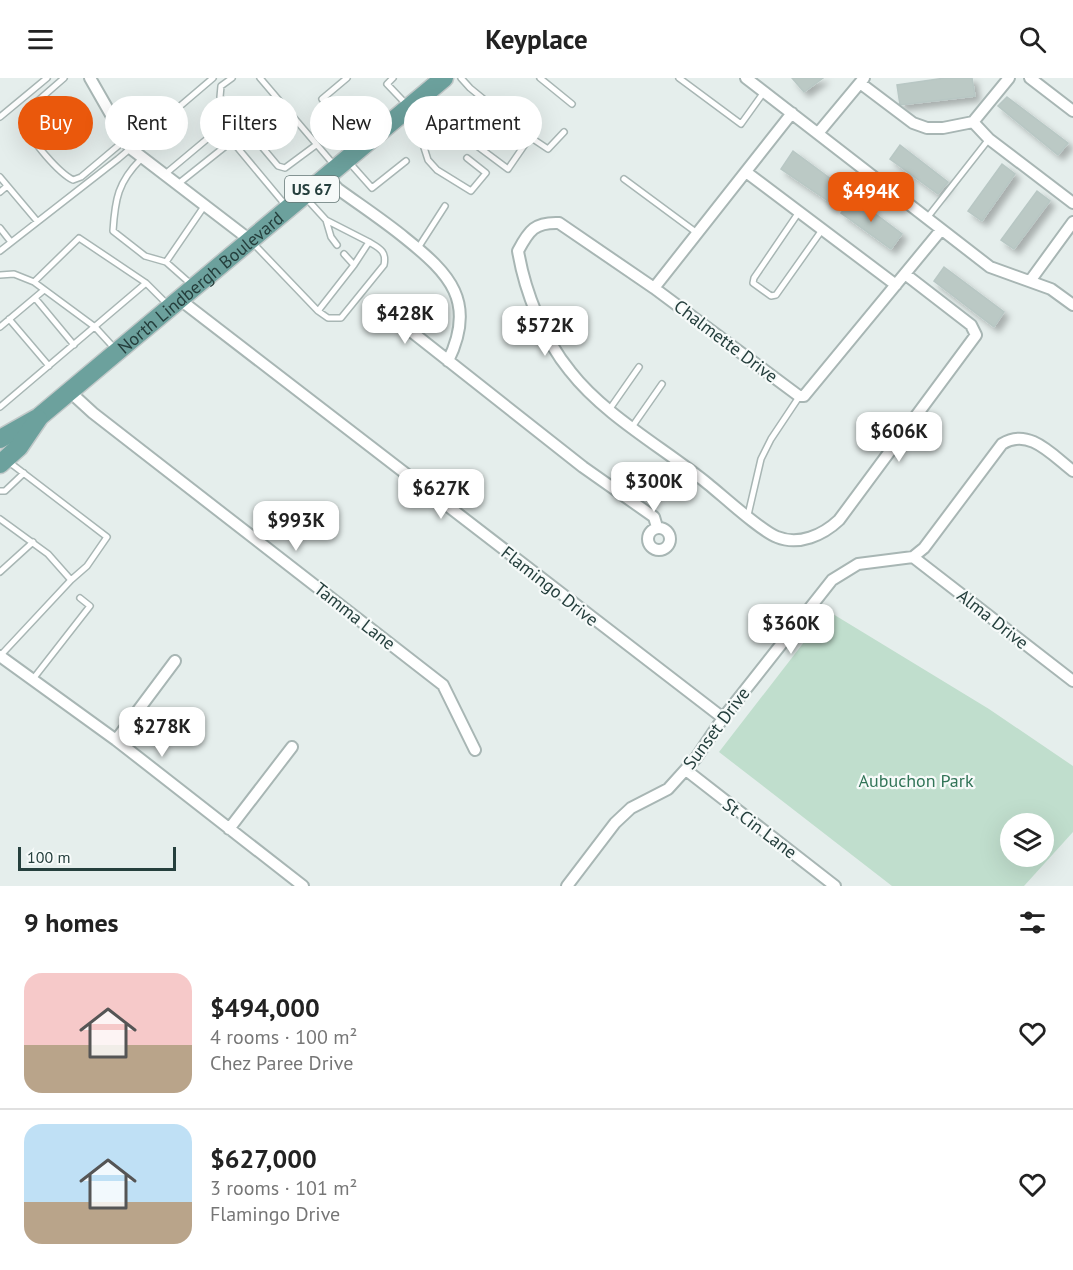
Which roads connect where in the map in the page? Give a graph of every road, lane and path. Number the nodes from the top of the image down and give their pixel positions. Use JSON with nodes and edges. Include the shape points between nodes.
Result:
{"nodes":[{"id":1,"x":47,"y":78,"type":"edge"},
{"id":2,"x":64,"y":78,"type":"edge"},
{"id":3,"x":90,"y":78,"type":"edge"},
{"id":4,"x":213,"y":78,"type":"edge"},
{"id":5,"x":232,"y":78,"type":"edge"},
{"id":6,"x":260,"y":78,"type":"edge"},
{"id":7,"x":347,"y":78,"type":"edge"},
{"id":8,"x":393,"y":78,"type":"edge"},
{"id":9,"x":444,"y":78,"type":"edge"},
{"id":10,"x":461,"y":78,"type":"edge"},
{"id":11,"x":540,"y":78,"type":"edge"},
{"id":12,"x":679,"y":78,"type":"edge"},
{"id":13,"x":746,"y":78,"type":"edge"},
{"id":14,"x":1009,"y":78,"type":"edge"},
{"id":15,"x":1030,"y":78,"type":"edge"},
{"id":16,"x":862,"y":81,"type":"edge"},
{"id":17,"x":764,"y":92,"type":"junction"},
{"id":18,"x":424,"y":94,"type":"joint"},
{"id":19,"x":422,"y":96,"type":"edge"},
{"id":20,"x":480,"y":96,"type":"edge"},
{"id":21,"x":188,"y":97,"type":"edge"},
{"id":22,"x":572,"y":104,"type":"dead end"},
{"id":23,"x":105,"y":105,"type":"edge"},
{"id":24,"x":404,"y":106,"type":"edge"},
{"id":25,"x":404,"y":111,"type":"edge"},
{"id":26,"x":1073,"y":111,"type":"edge"},
{"id":27,"x":792,"y":113,"type":"junction"},
{"id":28,"x":0,"y":117,"type":"edge"},
{"id":29,"x":973,"y":122,"type":"junction"},
{"id":30,"x":564,"y":132,"type":"dead end"},
{"id":31,"x":819,"y":132,"type":"junction"},
{"id":32,"x":310,"y":138,"type":"edge"},
{"id":33,"x":989,"y":139,"type":"junction"},
{"id":34,"x":200,"y":145,"type":"edge"},
{"id":35,"x":542,"y":145,"type":"edge"},
{"id":36,"x":310,"y":149,"type":"edge"},
{"id":37,"x":119,"y":150,"type":"edge"},
{"id":38,"x":120,"y":150,"type":"edge"},
{"id":39,"x":133,"y":150,"type":"edge"},
{"id":40,"x":323,"y":150,"type":"edge"},
{"id":41,"x":425,"y":150,"type":"edge"},
{"id":42,"x":483,"y":150,"type":"edge"},
{"id":43,"x":521,"y":150,"type":"edge"},
{"id":44,"x":466,"y":158,"type":"dead end"},
{"id":45,"x":141,"y":159,"type":"junction"},
{"id":46,"x":406,"y":160,"type":"dead end"},
{"id":47,"x":342,"y":163,"type":"junction"},
{"id":48,"x":746,"y":172,"type":"junction"},
{"id":49,"x":163,"y":176,"type":"junction"},
{"id":50,"x":0,"y":177,"type":"edge"},
{"id":51,"x":624,"y":179,"type":"dead end"},
{"id":52,"x":177,"y":185,"type":"junction"},
{"id":53,"x":7,"y":186,"type":"junction"},
{"id":54,"x":0,"y":192,"type":"edge"},
{"id":55,"x":304,"y":196,"type":"junction"},
{"id":56,"x":1073,"y":203,"type":"edge"},
{"id":57,"x":205,"y":205,"type":"junction"},
{"id":58,"x":445,"y":206,"type":"dead end"},
{"id":59,"x":288,"y":209,"type":"junction"},
{"id":60,"x":799,"y":212,"type":"junction"},
{"id":61,"x":927,"y":218,"type":"junction"},
{"id":62,"x":326,"y":220,"type":"junction"},
{"id":63,"x":38,"y":221,"type":"junction"},
{"id":64,"x":1073,"y":222,"type":"edge"},
{"id":65,"x":0,"y":228,"type":"edge"},
{"id":66,"x":823,"y":229,"type":"junction"},
{"id":67,"x":941,"y":230,"type":"junction"},
{"id":68,"x":697,"y":233,"type":"junction"},
{"id":69,"x":250,"y":240,"type":"junction"},
{"id":70,"x":11,"y":242,"type":"junction"},
{"id":71,"x":369,"y":242,"type":"junction"},
{"id":72,"x":337,"y":245,"type":"dead end"},
{"id":73,"x":418,"y":248,"type":"junction"},
{"id":74,"x":0,"y":251,"type":"edge"},
{"id":75,"x":344,"y":254,"type":"dead end"},
{"id":76,"x":166,"y":262,"type":"junction"},
{"id":77,"x":354,"y":265,"type":"junction"},
{"id":78,"x":904,"y":274,"type":"junction"},
{"id":79,"x":0,"y":275,"type":"edge"},
{"id":80,"x":1030,"y":281,"type":"junction"},
{"id":81,"x":34,"y":282,"type":"junction"},
{"id":82,"x":146,"y":283,"type":"junction"},
{"id":83,"x":896,"y":285,"type":"junction"},
{"id":84,"x":194,"y":287,"type":"junction"},
{"id":85,"x":654,"y":288,"type":"junction"},
{"id":86,"x":44,"y":290,"type":"junction"},
{"id":87,"x":35,"y":298,"type":"junction"},
{"id":88,"x":174,"y":303,"type":"junction"},
{"id":89,"x":1073,"y":305,"type":"edge"},
{"id":90,"x":379,"y":306,"type":"dead end"},
{"id":91,"x":318,"y":311,"type":"junction"},
{"id":92,"x":9,"y":319,"type":"junction"},
{"id":93,"x":0,"y":327,"type":"edge"},
{"id":94,"x":94,"y":327,"type":"junction"},
{"id":95,"x":74,"y":345,"type":"junction"},
{"id":96,"x":117,"y":351,"type":"junction"},
{"id":97,"x":448,"y":361,"type":"junction"},
{"id":98,"x":49,"y":366,"type":"junction"},
{"id":99,"x":639,"y":367,"type":"dead end"},
{"id":100,"x":662,"y":384,"type":"dead end"},
{"id":101,"x":69,"y":391,"type":"junction"},
{"id":102,"x":799,"y":396,"type":"junction"},
{"id":103,"x":0,"y":407,"type":"edge"},
{"id":104,"x":609,"y":410,"type":"junction"},
{"id":105,"x":39,"y":417,"type":"junction"},
{"id":106,"x":632,"y":427,"type":"junction"},
{"id":107,"x":0,"y":439,"type":"edge"},
{"id":108,"x":3,"y":462,"type":"edge"},
{"id":109,"x":1073,"y":471,"type":"edge"},
{"id":110,"x":24,"y":473,"type":"junction"},
{"id":111,"x":0,"y":491,"type":"edge"},
{"id":112,"x":747,"y":515,"type":"junction"},
{"id":113,"x":0,"y":519,"type":"edge"},
{"id":114,"x":657,"y":527,"type":"dead end"},
{"id":115,"x":33,"y":542,"type":"junction"},
{"id":116,"x":913,"y":557,"type":"junction"},
{"id":117,"x":0,"y":572,"type":"edge"},
{"id":118,"x":71,"y":580,"type":"junction"},
{"id":119,"x":80,"y":598,"type":"dead end"},
{"id":120,"x":0,"y":656,"type":"edge"},
{"id":121,"x":175,"y":661,"type":"dead end"},
{"id":122,"x":33,"y":679,"type":"junction"},
{"id":123,"x":1073,"y":681,"type":"edge"},
{"id":124,"x":723,"y":718,"type":"junction"},
{"id":125,"x":116,"y":740,"type":"junction"},
{"id":126,"x":292,"y":747,"type":"dead end"},
{"id":127,"x":475,"y":750,"type":"dead end"},
{"id":128,"x":686,"y":770,"type":"junction"},
{"id":129,"x":229,"y":829,"type":"junction"},
{"id":130,"x":303,"y":886,"type":"edge"},
{"id":131,"x":567,"y":886,"type":"edge"},
{"id":132,"x":836,"y":886,"type":"edge"}],
"edges":[{"from":1,"to":28,"type":"lane"},
{"from":2,"to":37,"type":"lane","via":[[26,112],[24,124],[31,136],[65,176],[73,180]]},
{"from":3,"to":23,"type":"street"},
{"from":4,"to":21,"type":"lane"},
{"from":5,"to":36,"type":"lane","via":[[221,86],[220,97],[278,166],[285,168]]},
{"from":6,"to":32,"type":"lane"},
{"from":7,"to":47,"type":"lane","via":[[322,99]]},
{"from":8,"to":24,"type":"lane","via":[[387,84]]},
{"from":9,"to":18,"type":"main road","name":"North Lindbergh Boulevard","number":"US 67"},
{"from":10,"to":20,"type":"lane"},
{"from":11,"to":22,"type":"lane"},
{"from":12,"to":17,"type":"lane","via":[[741,124]]},
{"from":13,"to":17,"type":"street"},
{"from":14,"to":29,"type":"street"},
{"from":15,"to":26,"type":"street"},
{"from":16,"to":29,"type":"street","via":[[913,123],[943,128]]},
{"from":16,"to":31,"type":"street"},
{"from":17,"to":27,"type":"street"},
{"from":18,"to":19,"type":"main road","name":"North Lindbergh Boulevard","number":"US 67"},
{"from":25,"to":47,"type":"main road","name":"North Lindbergh Boulevard","number":"US 67"},
{"from":27,"to":31,"type":"street"},
{"from":27,"to":48,"type":"street","name":"Chalmette Drive"},
{"from":29,"to":33,"type":"street"},
{"from":30,"to":35,"type":"lane","via":[[548,149]]},
{"from":31,"to":61,"type":"street"},
{"from":33,"to":56,"type":"street"},
{"from":33,"to":61,"type":"lane"},
{"from":34,"to":49,"type":"lane"},
{"from":38,"to":63,"type":"lane"},
{"from":39,"to":45,"type":"street"},
{"from":40,"to":47,"type":"lane"},
{"from":41,"to":44,"type":"lane","via":[[436,170],[471,191],[486,173]]},
{"from":42,"to":43,"type":"lane","via":[[508,169]]},
{"from":45,"to":49,"type":"street"},
{"from":45,"to":76,"type":"lane","via":[[124,176],[114,205],[113,231],[145,256]]},
{"from":46,"to":47,"type":"lane","via":[[372,189]]},
{"from":47,"to":55,"type":"main road","name":"North Lindbergh Boulevard","number":"US 67"},
{"from":47,"to":73,"type":"street","via":[[338,189]]},
{"from":48,"to":60,"type":"street"},
{"from":48,"to":68,"type":"street","name":"Chalmette Drive"},
{"from":49,"to":52,"type":"street"},
{"from":50,"to":53,"type":"lane"},
{"from":51,"to":68,"type":"lane"},
{"from":52,"to":57,"type":"street"},
{"from":52,"to":59,"type":"lane","via":[[232,141]]},
{"from":53,"to":54,"type":"lane"},
{"from":53,"to":63,"type":"lane"},
{"from":55,"to":59,"type":"main road","name":"North Lindbergh Boulevard","number":"US 67"},
{"from":55,"to":62,"type":"lane"},
{"from":57,"to":69,"type":"street"},
{"from":57,"to":76,"type":"lane"},
{"from":58,"to":73,"type":"lane"},
{"from":59,"to":69,"type":"main road","name":"North Lindbergh Boulevard","number":"US 67"},
{"from":60,"to":66,"type":"street"},
{"from":60,"to":66,"type":"lane","via":[[755,275],[753,283],[771,296],[776,295]]},
{"from":61,"to":67,"type":"street"},
{"from":62,"to":71,"type":"lane"},
{"from":62,"to":72,"type":"lane"},
{"from":63,"to":70,"type":"lane"},
{"from":64,"to":80,"type":"street"},
{"from":65,"to":70,"type":"lane"},
{"from":66,"to":83,"type":"street"},
{"from":67,"to":78,"type":"street"},
{"from":67,"to":80,"type":"street","via":[[990,267]]},
{"from":68,"to":85,"type":"street","name":"Chalmette Drive"},
{"from":69,"to":84,"type":"main road","name":"North Lindbergh Boulevard","number":"US 67"},
{"from":69,"to":91,"type":"lane"},
{"from":70,"to":74,"type":"lane"},
{"from":71,"to":77,"type":"lane"},
{"from":71,"to":91,"type":"lane","via":[[382,249],[384,264],[341,318],[327,318]]},
{"from":73,"to":97,"type":"street","via":[[438,264],[457,296],[459,331]]},
{"from":75,"to":77,"type":"lane"},
{"from":76,"to":84,"type":"lane"},
{"from":77,"to":91,"type":"lane"},
{"from":78,"to":83,"type":"street"},
{"from":78,"to":112,"type":"street","via":[[971,325],[976,335],[829,529],[817,536],[791,540],[776,537]]},
{"from":79,"to":81,"type":"lane","via":[[14,274]]},
{"from":80,"to":89,"type":"street","via":[[1051,289]]},
{"from":81,"to":82,"type":"lane","via":[[79,238]]},
{"from":81,"to":86,"type":"lane"},
{"from":82,"to":88,"type":"lane"},
{"from":82,"to":94,"type":"lane"},
{"from":83,"to":102,"type":"street","via":[[810,391]]},
{"from":84,"to":88,"type":"main road","name":"North Lindbergh Boulevard","number":"US 67"},
{"from":85,"to":102,"type":"street","name":"Chalmette Drive"},
{"from":85,"to":104,"type":"street","via":[[559,223],[535,226],[518,251],[523,280],[544,328],[570,372]]},
{"from":86,"to":87,"type":"lane"},
{"from":86,"to":94,"type":"lane"},
{"from":87,"to":92,"type":"lane"},
{"from":87,"to":95,"type":"lane"},
{"from":88,"to":96,"type":"main road","name":"North Lindbergh Boulevard","number":"US 67"},
{"from":88,"to":124,"type":"street","name":"Flamingo Drive"},
{"from":90,"to":97,"type":"street"},
{"from":92,"to":93,"type":"lane"},
{"from":92,"to":98,"type":"lane"},
{"from":94,"to":95,"type":"lane"},
{"from":94,"to":96,"type":"lane"},
{"from":95,"to":98,"type":"lane"},
{"from":96,"to":101,"type":"main road","name":"North Lindbergh Boulevard","number":"US 67"},
{"from":97,"to":114,"type":"street","via":[[654,518]]},
{"from":98,"to":103,"type":"lane"},
{"from":99,"to":104,"type":"lane"},
{"from":100,"to":106,"type":"lane"},
{"from":101,"to":105,"type":"main road","name":"North Lindbergh Boulevard","number":"US 67"},
{"from":101,"to":127,"type":"street","name":"Tamma Lane","via":[[443,685]]},
{"from":102,"to":112,"type":"lane","via":[[761,459]]},
{"from":104,"to":106,"type":"street"},
{"from":105,"to":107,"type":"main road","name":"North Lindbergh Boulevard","number":"US 67"},
{"from":105,"to":108,"type":"main road","name":"North Lindbergh Boulevard","number":"US 67","via":[[19,447]]},
{"from":106,"to":112,"type":"street"},
{"from":108,"to":110,"type":"lane"},
{"from":109,"to":116,"type":"street","via":[[1035,442],[1019,437],[1002,444],[924,548]]},
{"from":110,"to":111,"type":"lane","via":[[6,491]]},
{"from":110,"to":118,"type":"lane","via":[[107,537],[87,566]]},
{"from":113,"to":115,"type":"lane"},
{"from":115,"to":117,"type":"lane"},
{"from":115,"to":118,"type":"lane"},
{"from":116,"to":123,"type":"street","name":"Alma Drive"},
{"from":116,"to":124,"type":"street","name":"Sunset Drive","via":[[858,564],[831,580]]},
{"from":118,"to":120,"type":"lane"},
{"from":119,"to":122,"type":"lane","via":[[90,606]]},
{"from":120,"to":122,"type":"street"},
{"from":121,"to":125,"type":"street"},
{"from":122,"to":125,"type":"street"},
{"from":124,"to":128,"type":"street","name":"Sunset Drive"},
{"from":125,"to":129,"type":"street"},
{"from":126,"to":129,"type":"street"},
{"from":128,"to":131,"type":"street","name":"Sunset Drive","via":[[668,789],[631,808],[615,823]]},
{"from":128,"to":132,"type":"street","name":"St Cin Lane"},
{"from":129,"to":130,"type":"street"}]}
